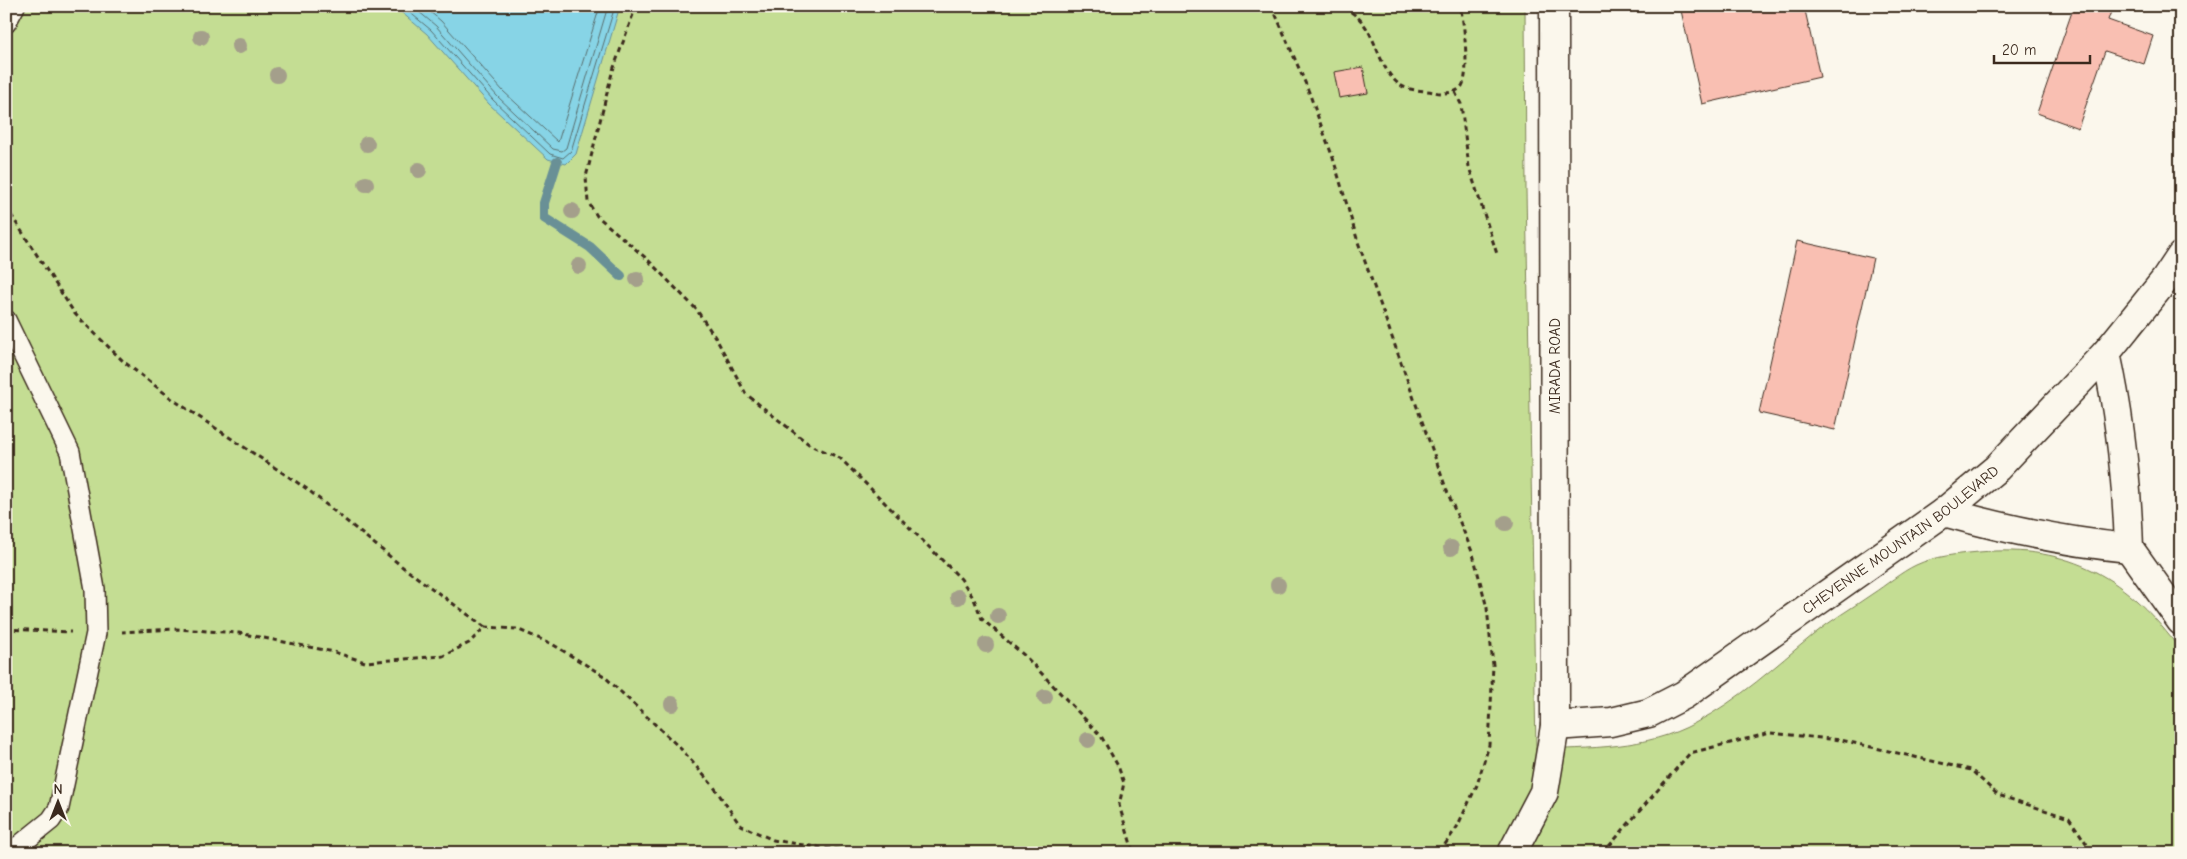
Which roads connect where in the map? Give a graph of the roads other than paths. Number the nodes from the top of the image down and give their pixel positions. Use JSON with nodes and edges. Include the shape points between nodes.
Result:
{"nodes":[{"id":1,"x":15,"y":6,"type":"edge"},
{"id":2,"x":1554,"y":6,"type":"edge"},
{"id":3,"x":6,"y":23,"type":"edge"},
{"id":4,"x":2181,"y":256,"type":"edge"},
{"id":5,"x":6,"y":320,"type":"edge"},
{"id":6,"x":2106,"y":353,"type":"junction"},
{"id":7,"x":1944,"y":512,"type":"junction"},
{"id":8,"x":2129,"y":548,"type":"junction"},
{"id":9,"x":2181,"y":621,"type":"edge"},
{"id":10,"x":1555,"y":726,"type":"junction"},
{"id":11,"x":10,"y":853,"type":"edge"},
{"id":12,"x":1512,"y":853,"type":"edge"}],
"edges":[{"from":1,"to":3,"type":"lane"},
{"from":2,"to":10,"type":"street","name":"MIRADA ROAD"},
{"from":4,"to":6,"type":"street","name":"CHEYENNE MOUNTAIN BOULEVARD"},
{"from":5,"to":11,"type":"lane","via":[[70,452],[95,589],[96,633],[59,808],[51,820]]},
{"from":6,"to":7,"type":"street","name":"CHEYENNE MOUNTAIN BOULEVARD","via":[[1997,468]]},
{"from":6,"to":8,"type":"street","via":[[2116,398]]},
{"from":7,"to":8,"type":"street","via":[[1999,527],[2087,544]]},
{"from":7,"to":10,"type":"street","name":"CHEYENNE MOUNTAIN BOULEVARD","via":[[1684,695],[1649,713],[1611,722]]},
{"from":8,"to":9,"type":"street"},
{"from":10,"to":12,"type":"street","name":"MIRADA ROAD","via":[[1544,792]]}]}
